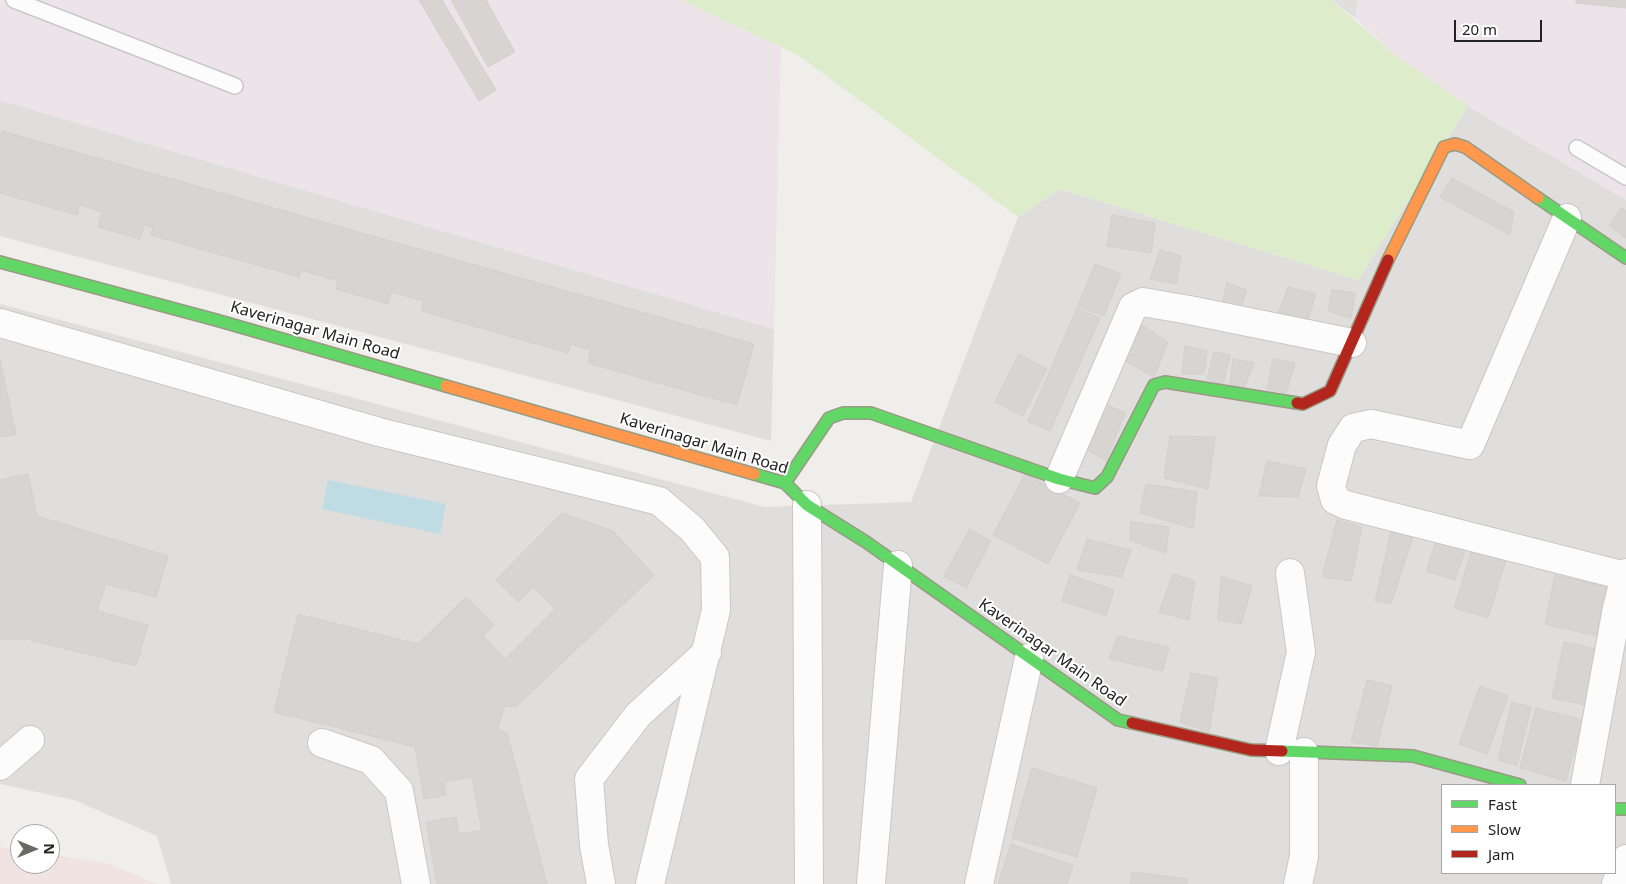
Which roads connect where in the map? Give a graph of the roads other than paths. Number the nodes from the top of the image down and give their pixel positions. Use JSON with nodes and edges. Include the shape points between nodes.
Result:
{"nodes":[{"id":1,"x":14,"y":0,"type":"edge"},
{"id":2,"x":235,"y":86,"type":"dead end"},
{"id":3,"x":1577,"y":148,"type":"dead end"},
{"id":4,"x":1626,"y":177,"type":"edge"},
{"id":5,"x":1567,"y":218,"type":"junction"},
{"id":6,"x":1626,"y":258,"type":"edge"},
{"id":7,"x":0,"y":262,"type":"edge"},
{"id":8,"x":0,"y":323,"type":"edge"},
{"id":9,"x":1352,"y":343,"type":"junction"},
{"id":10,"x":1059,"y":479,"type":"junction"},
{"id":11,"x":785,"y":483,"type":"junction"},
{"id":12,"x":807,"y":505,"type":"junction"},
{"id":13,"x":898,"y":565,"type":"junction"},
{"id":14,"x":1290,"y":573,"type":"dead end"},
{"id":15,"x":1626,"y":574,"type":"edge"},
{"id":16,"x":707,"y":652,"type":"junction"},
{"id":17,"x":1029,"y":658,"type":"junction"},
{"id":18,"x":30,"y":740,"type":"dead end"},
{"id":19,"x":322,"y":743,"type":"dead end"},
{"id":20,"x":1292,"y":751,"type":"junction"},
{"id":21,"x":0,"y":766,"type":"edge"},
{"id":22,"x":1516,"y":784,"type":"edge"},
{"id":23,"x":1585,"y":784,"type":"edge"},
{"id":24,"x":1626,"y":859,"type":"edge"},
{"id":25,"x":416,"y":884,"type":"edge"},
{"id":26,"x":601,"y":884,"type":"edge"},
{"id":27,"x":650,"y":884,"type":"edge"},
{"id":28,"x":809,"y":884,"type":"edge"},
{"id":29,"x":871,"y":884,"type":"edge"},
{"id":30,"x":978,"y":884,"type":"edge"},
{"id":31,"x":1298,"y":884,"type":"edge"},
{"id":32,"x":1616,"y":884,"type":"edge"}],
"edges":[{"from":1,"to":2,"type":"lane"},
{"from":3,"to":4,"type":"lane"},
{"from":5,"to":6,"type":"street"},
{"from":5,"to":9,"type":"street","via":[[1465,147],[1455,144],[1444,147],[1383,269]]},
{"from":5,"to":15,"type":"street","via":[[1470,445],[1371,424],[1352,428],[1342,445],[1331,486],[1335,500],[1346,505]]},
{"from":7,"to":11,"type":"street","name":"Kaverinagar Main Road","via":[[216,320]]},
{"from":8,"to":16,"type":"street","via":[[379,432],[659,501],[692,529],[715,557],[716,610]]},
{"from":9,"to":10,"type":"street","via":[[1330,390],[1302,404],[1165,382],[1154,385],[1107,477],[1095,488]]},
{"from":9,"to":10,"type":"street","via":[[1143,302],[1133,307]]},
{"from":10,"to":11,"type":"street","via":[[871,413],[843,413],[829,418]]},
{"from":11,"to":12,"type":"street","name":"Kaverinagar Main Road"},
{"from":12,"to":13,"type":"street","name":"Kaverinagar Main Road"},
{"from":12,"to":28,"type":"street"},
{"from":13,"to":17,"type":"street","name":"Kaverinagar Main Road"},
{"from":13,"to":29,"type":"street"},
{"from":14,"to":20,"type":"street","via":[[1301,652]]},
{"from":15,"to":23,"type":"street"},
{"from":16,"to":26,"type":"street","via":[[638,715],[590,779],[594,845]]},
{"from":16,"to":27,"type":"street"},
{"from":17,"to":20,"type":"street","name":"Kaverinagar Main Road","via":[[1118,720],[1251,750]]},
{"from":17,"to":30,"type":"street"},
{"from":18,"to":21,"type":"street"},
{"from":19,"to":25,"type":"street","via":[[370,760],[399,791]]},
{"from":20,"to":22,"type":"street","name":"Kaverinagar Main Road","via":[[1413,756]]},
{"from":20,"to":31,"type":"street","via":[[1304,856]]},
{"from":24,"to":32,"type":"street"}]}
